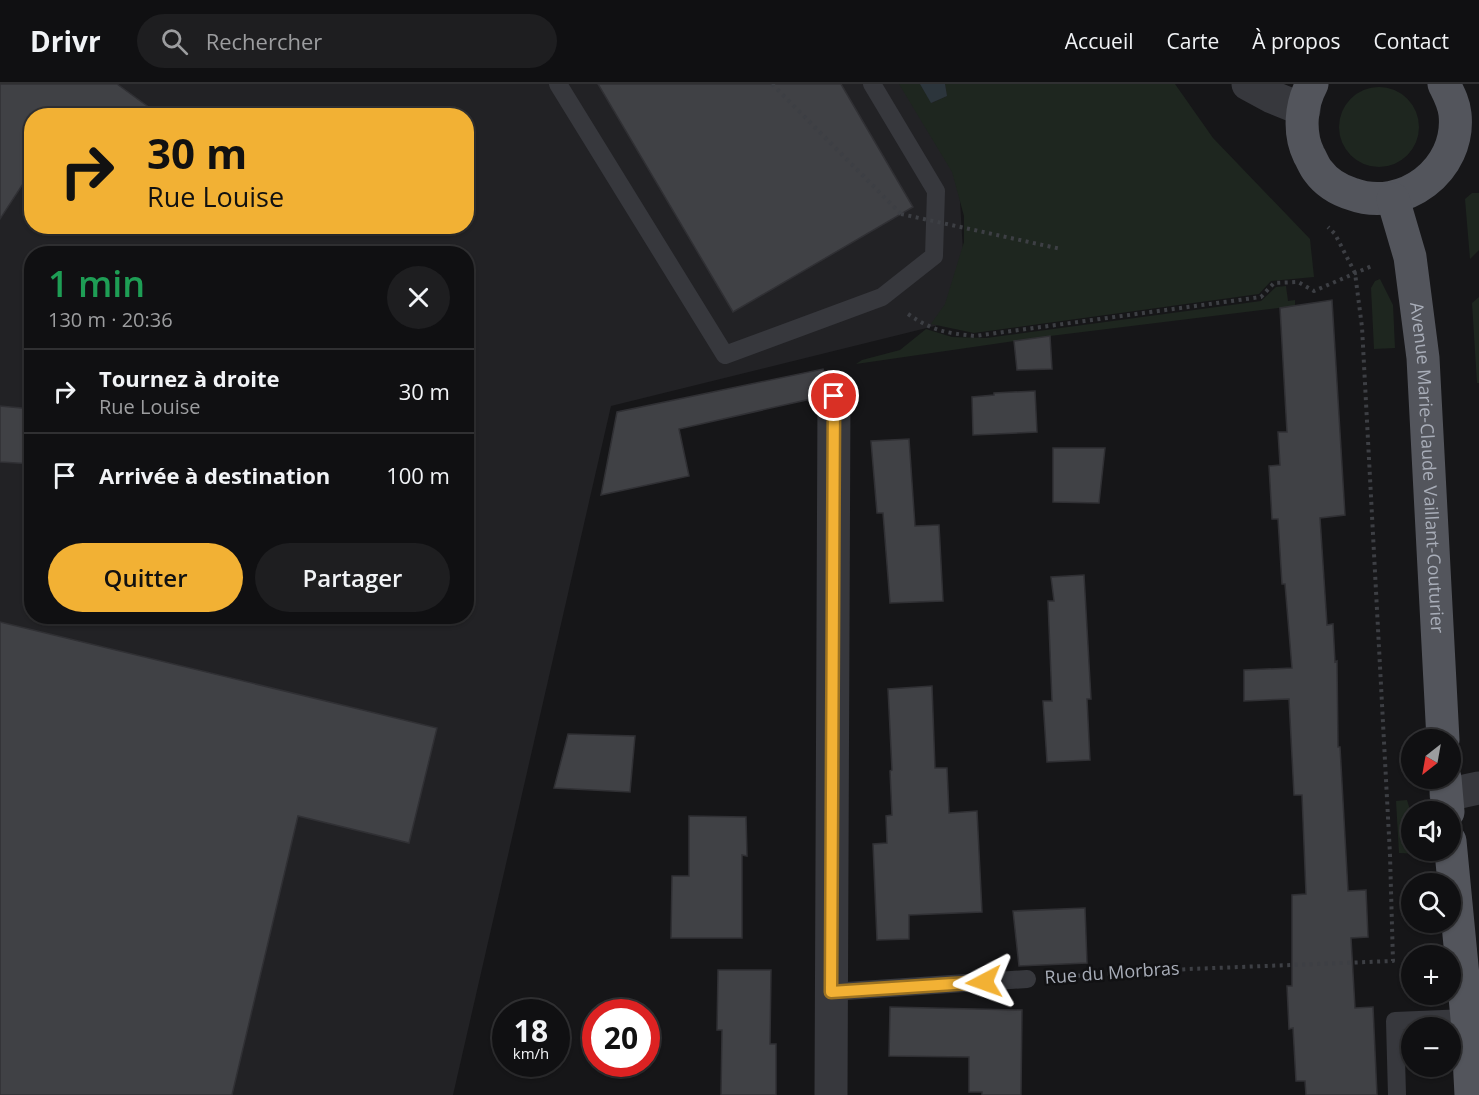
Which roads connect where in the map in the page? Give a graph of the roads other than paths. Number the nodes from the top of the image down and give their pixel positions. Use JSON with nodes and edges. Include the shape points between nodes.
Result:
{"nodes":[{"id":1,"x":558,"y":84,"type":"edge"},
{"id":2,"x":872,"y":84,"type":"edge"},
{"id":3,"x":1248,"y":84,"type":"edge"},
{"id":4,"x":1444,"y":84,"type":"edge"},
{"id":5,"x":1308,"y":97,"type":"edge"},
{"id":6,"x":1393,"y":199,"type":"junction"},
{"id":7,"x":834,"y":396,"type":"dead end"},
{"id":8,"x":1442,"y":729,"type":"edge"},
{"id":9,"x":1479,"y":788,"type":"edge"},
{"id":10,"x":1446,"y":795,"type":"edge"},
{"id":11,"x":1452,"y":861,"type":"edge"},
{"id":12,"x":1027,"y":979,"type":"road end"},
{"id":13,"x":831,"y":992,"type":"junction"},
{"id":14,"x":1467,"y":1018,"type":"junction"},
{"id":15,"x":831,"y":1095,"type":"edge"},
{"id":16,"x":1397,"y":1095,"type":"edge"},
{"id":17,"x":1471,"y":1095,"type":"edge"}],
"edges":[{"from":1,"to":2,"type":"lane","via":[[725,354],[882,297],[934,256],[936,191]]},
{"from":3,"to":5,"type":"street"},
{"from":4,"to":6,"type":"main road","via":[[1456,117],[1453,144],[1439,171],[1419,188]]},
{"from":5,"to":6,"type":"main road","via":[[1304,145],[1318,171],[1338,189],[1366,199]]},
{"from":6,"to":8,"type":"main road","name":"Avenue Marie-Claude Vaillant-Couturier","via":[[1410,257],[1422,358]]},
{"from":7,"to":13,"type":"street"},
{"from":9,"to":10,"type":"street"},
{"from":11,"to":14,"type":"main road"},
{"from":12,"to":13,"type":"lane","name":"Rue du Morbras"},
{"from":13,"to":15,"type":"street"},
{"from":14,"to":16,"type":"lane","via":[[1395,1021]]},
{"from":14,"to":17,"type":"main road"}]}
